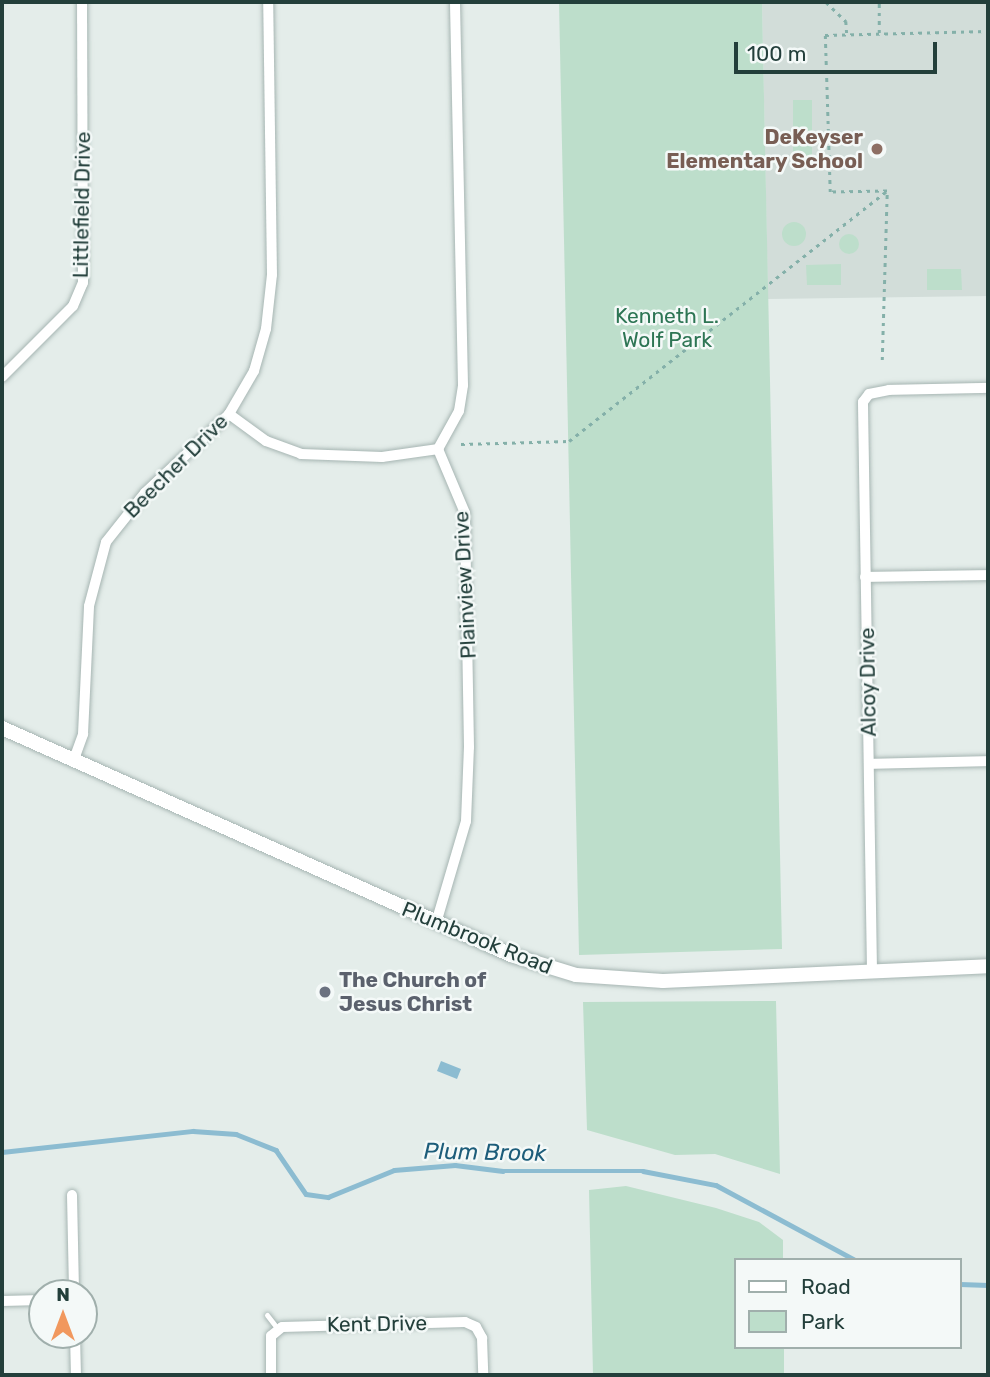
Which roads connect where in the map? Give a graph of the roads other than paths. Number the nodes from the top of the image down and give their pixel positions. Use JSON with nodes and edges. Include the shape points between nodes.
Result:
{"nodes":[{"id":1,"x":82,"y":2,"type":"edge"},
{"id":2,"x":268,"y":2,"type":"edge"},
{"id":3,"x":455,"y":2,"type":"edge"},
{"id":4,"x":2,"y":377,"type":"edge"},
{"id":5,"x":988,"y":388,"type":"edge"},
{"id":6,"x":229,"y":414,"type":"junction"},
{"id":7,"x":438,"y":449,"type":"junction"},
{"id":8,"x":988,"y":575,"type":"edge"},
{"id":9,"x":865,"y":577,"type":"junction"},
{"id":10,"x":2,"y":728,"type":"edge"},
{"id":11,"x":988,"y":761,"type":"edge"},
{"id":12,"x":73,"y":762,"type":"junction"},
{"id":13,"x":869,"y":764,"type":"junction"},
{"id":14,"x":436,"y":923,"type":"junction"},
{"id":15,"x":988,"y":966,"type":"edge"},
{"id":16,"x":872,"y":971,"type":"junction"},
{"id":17,"x":72,"y":1195,"type":"dead end"},
{"id":18,"x":74,"y":1279,"type":"edge"},
{"id":19,"x":28,"y":1300,"type":"edge"},
{"id":20,"x":2,"y":1301,"type":"edge"},
{"id":21,"x":267,"y":1315,"type":"dead end"},
{"id":22,"x":278,"y":1329,"type":"junction"},
{"id":23,"x":75,"y":1349,"type":"edge"},
{"id":24,"x":76,"y":1375,"type":"edge"},
{"id":25,"x":271,"y":1375,"type":"edge"},
{"id":26,"x":483,"y":1375,"type":"edge"}],
"edges":[{"from":1,"to":4,"type":"street","name":"Littlefield Drive","via":[[83,283],[73,306]]},
{"from":2,"to":6,"type":"street","name":"Beecher Drive","via":[[270,303],[254,372]]},
{"from":3,"to":7,"type":"street","via":[[463,386],[459,411]]},
{"from":5,"to":9,"type":"street","name":"Alcoy Drive","via":[[890,390],[869,394],[863,402]]},
{"from":6,"to":7,"type":"street","via":[[266,441],[301,454],[382,457]]},
{"from":6,"to":12,"type":"street","name":"Beecher Drive","via":[[145,493],[106,542],[89,606],[83,734]]},
{"from":7,"to":14,"type":"street","name":"Plainview Drive","via":[[465,513],[469,747],[464,833]]},
{"from":8,"to":9,"type":"street"},
{"from":9,"to":13,"type":"street","name":"Alcoy Drive"},
{"from":10,"to":12,"type":"street","name":"Plumbrook Road"},
{"from":11,"to":13,"type":"street"},
{"from":12,"to":14,"type":"street","name":"Plumbrook Road"},
{"from":13,"to":16,"type":"street","name":"Alcoy Drive"},
{"from":14,"to":16,"type":"street","name":"Plumbrook Road","via":[[545,967],[601,978],[663,981]]},
{"from":15,"to":16,"type":"street","name":"Plumbrook Road"},
{"from":17,"to":18,"type":"street"},
{"from":19,"to":20,"type":"street"},
{"from":21,"to":22,"type":"lane"},
{"from":22,"to":25,"type":"street","via":[[270,1343]]},
{"from":22,"to":26,"type":"street","name":"Kent Drive","via":[[465,1322],[476,1327],[482,1338]]},
{"from":23,"to":24,"type":"street"}]}
